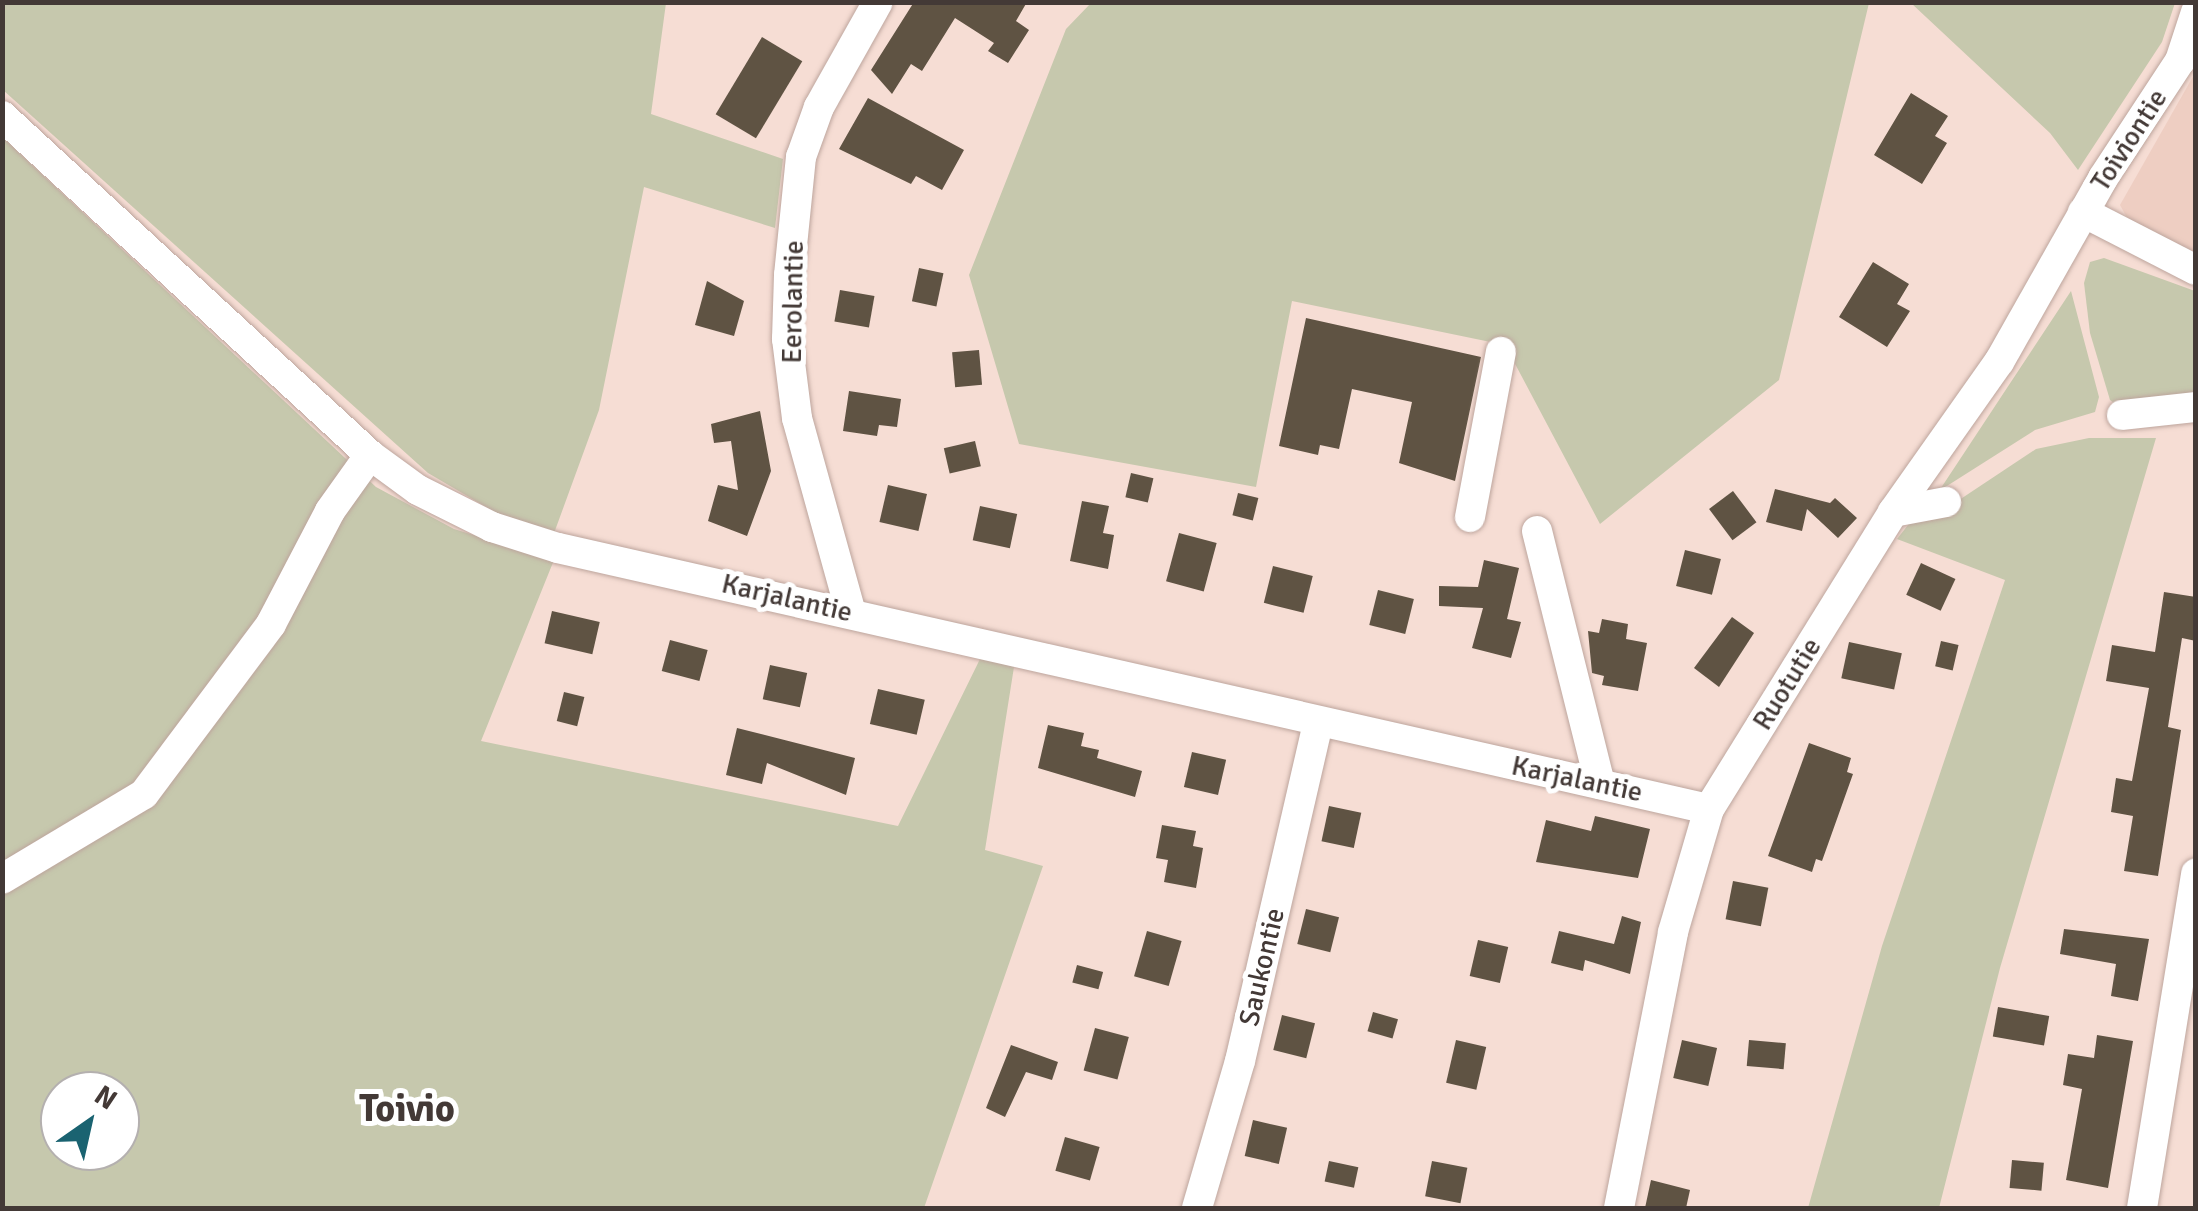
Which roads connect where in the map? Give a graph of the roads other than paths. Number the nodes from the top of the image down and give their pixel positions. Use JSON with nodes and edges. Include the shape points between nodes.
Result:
{"nodes":[{"id":1,"x":878,"y":2,"type":"edge"},
{"id":2,"x":2196,"y":12,"type":"edge"},
{"id":3,"x":2,"y":116,"type":"edge"},
{"id":4,"x":2083,"y":212,"type":"junction"},
{"id":5,"x":2196,"y":270,"type":"edge"},
{"id":6,"x":1501,"y":352,"type":"dead end"},
{"id":7,"x":2196,"y":407,"type":"edge"},
{"id":8,"x":2122,"y":415,"type":"dead end"},
{"id":9,"x":370,"y":456,"type":"junction"},
{"id":10,"x":1946,"y":502,"type":"dead end"},
{"id":11,"x":1893,"y":512,"type":"junction"},
{"id":12,"x":1470,"y":517,"type":"dead end"},
{"id":13,"x":1537,"y":531,"type":"dead end"},
{"id":14,"x":851,"y":612,"type":"junction"},
{"id":15,"x":1318,"y":722,"type":"junction"},
{"id":16,"x":1600,"y":784,"type":"junction"},
{"id":17,"x":1710,"y":809,"type":"junction"},
{"id":18,"x":2196,"y":873,"type":"edge"},
{"id":19,"x":2,"y":878,"type":"edge"},
{"id":20,"x":1197,"y":1208,"type":"edge"},
{"id":21,"x":1619,"y":1208,"type":"edge"},
{"id":22,"x":2142,"y":1208,"type":"edge"}],
"edges":[{"from":1,"to":14,"type":"street","name":"Eerolantie","via":[[819,106],[801,157],[789,276],[787,339],[797,418]]},
{"from":2,"to":4,"type":"street","name":"Toiviontie","via":[[2180,61]]},
{"from":3,"to":9,"type":"street","name":"Karjalantie"},
{"from":4,"to":5,"type":"street"},
{"from":4,"to":11,"type":"street","name":"Ruotutie","via":[[1999,362]]},
{"from":6,"to":12,"type":"street"},
{"from":7,"to":8,"type":"street"},
{"from":9,"to":14,"type":"street","name":"Karjalantie","via":[[459,512],[524,539]]},
{"from":9,"to":19,"type":"street","via":[[330,511],[271,624],[144,794]]},
{"from":10,"to":11,"type":"street"},
{"from":11,"to":17,"type":"street","name":"Ruotutie"},
{"from":13,"to":16,"type":"street"},
{"from":14,"to":15,"type":"street","name":"Karjalantie"},
{"from":15,"to":16,"type":"street","name":"Karjalantie"},
{"from":15,"to":20,"type":"street","name":"Saukontie","via":[[1238,1066]]},
{"from":16,"to":17,"type":"street","name":"Karjalantie"},
{"from":17,"to":21,"type":"street","name":"Ruotutie","via":[[1673,932]]},
{"from":18,"to":22,"type":"street"}]}
